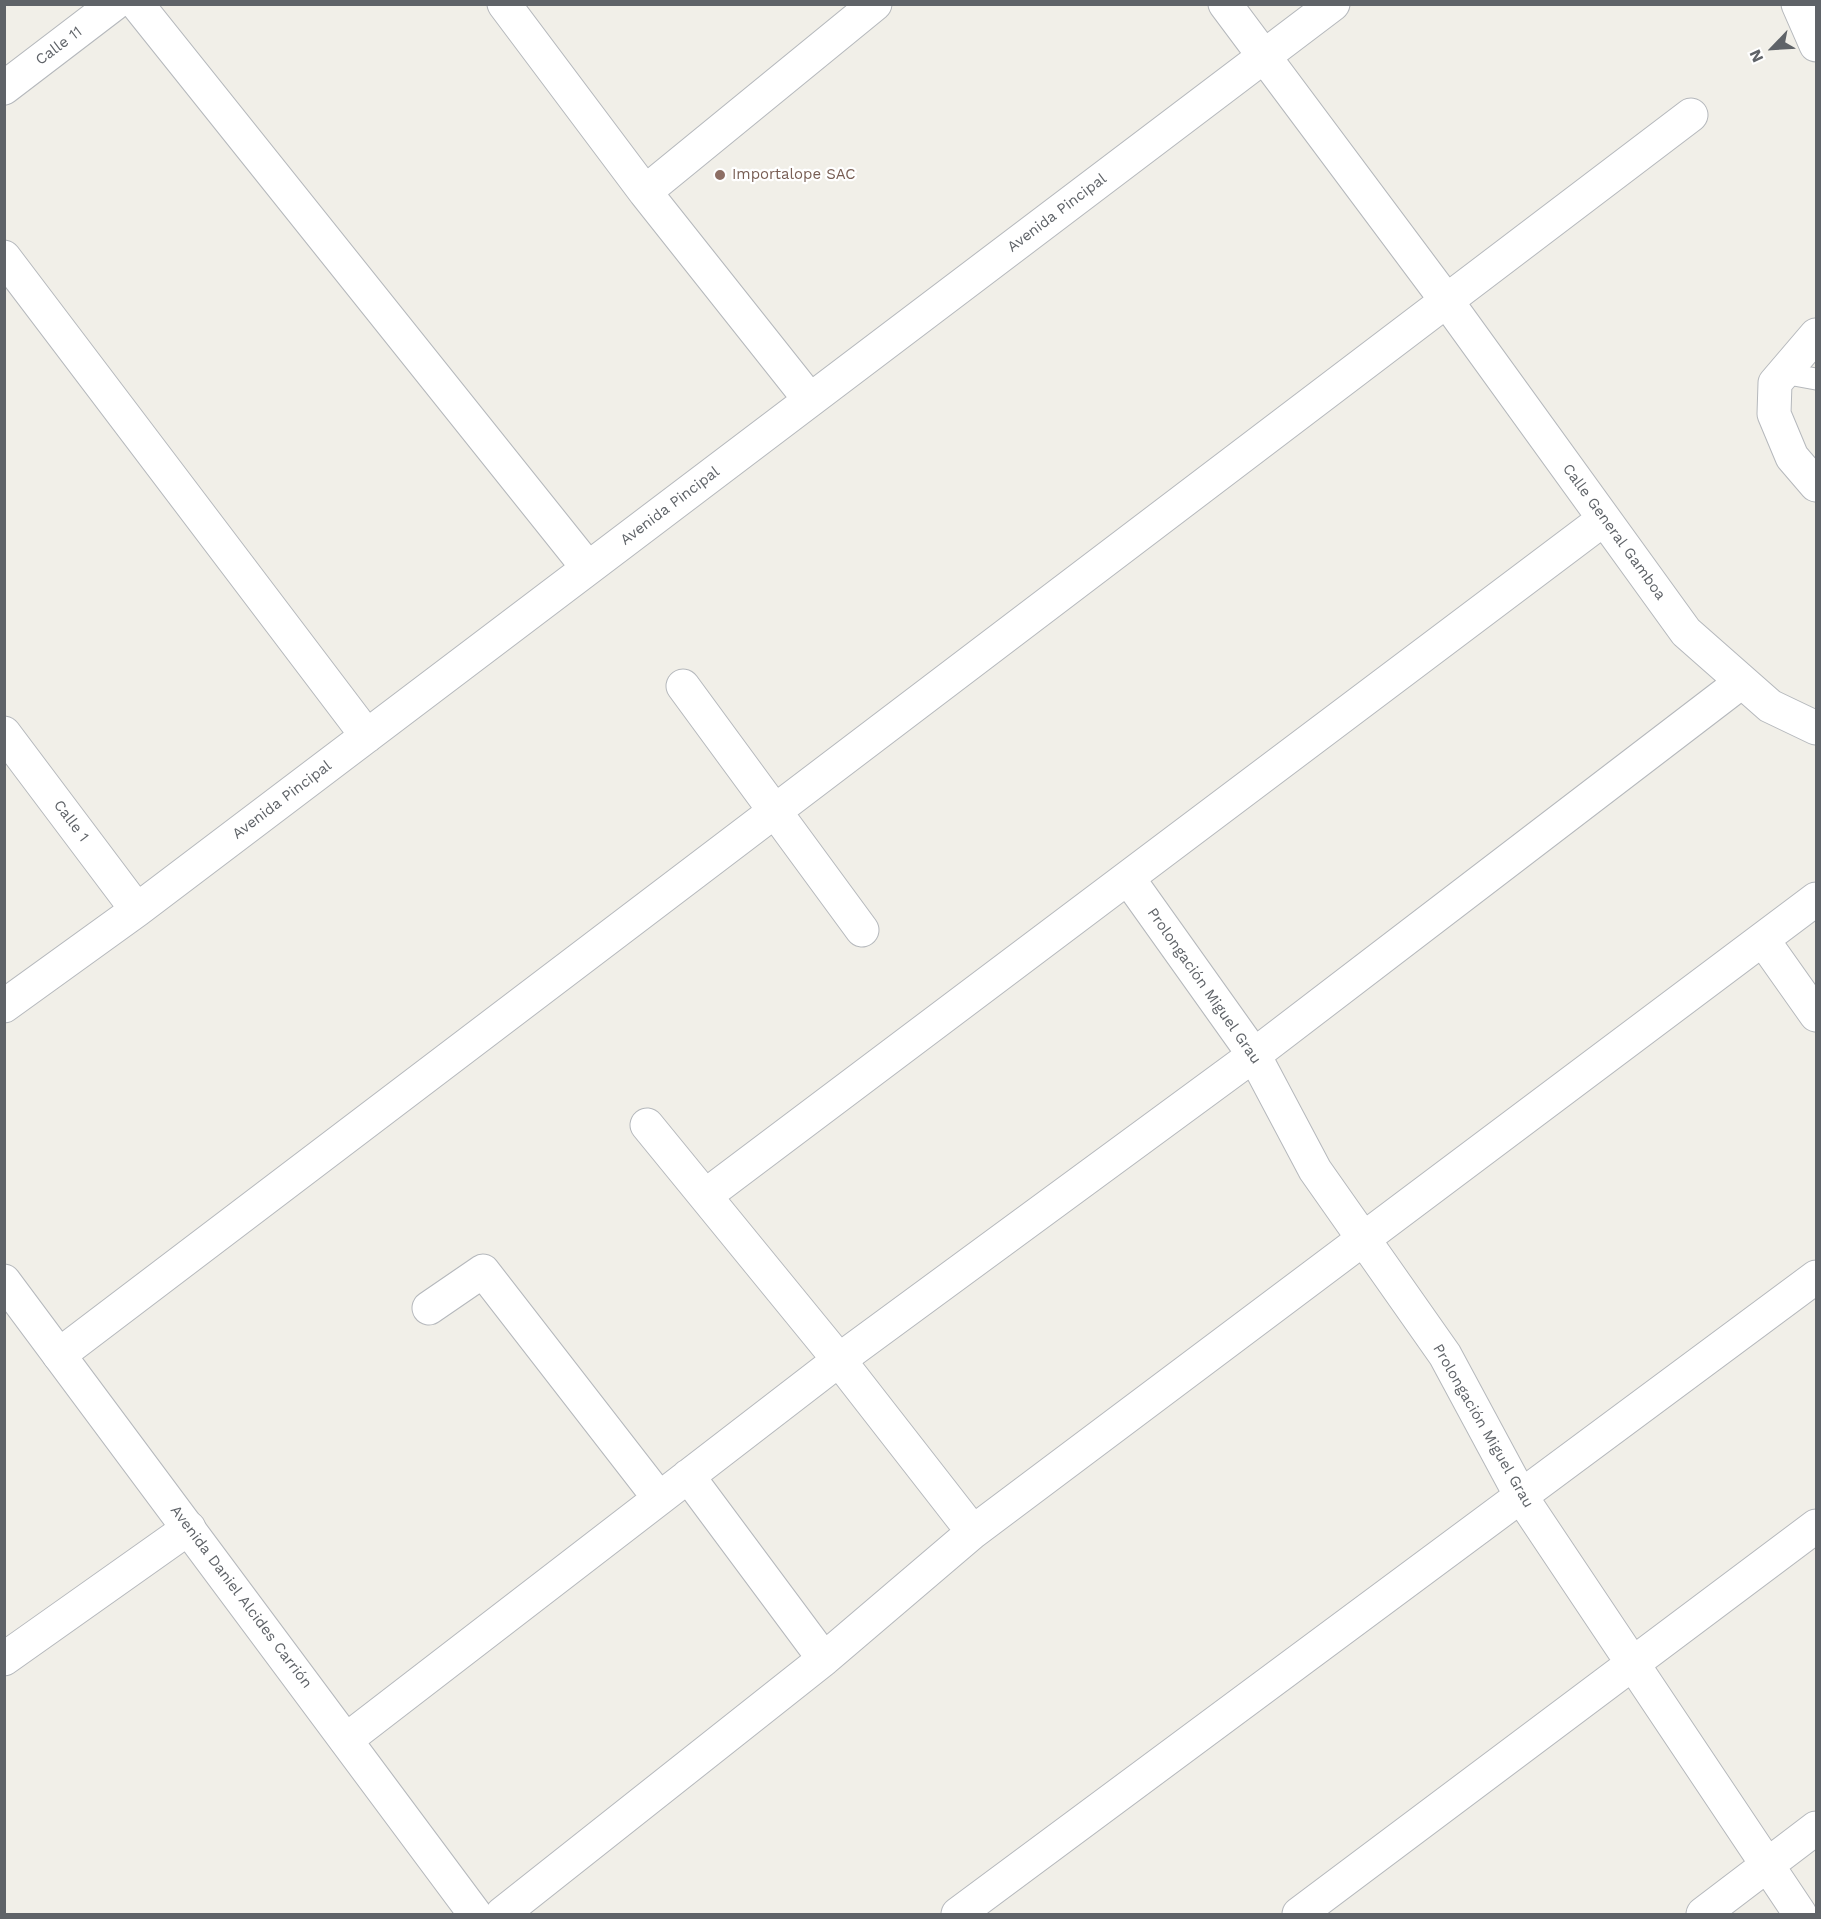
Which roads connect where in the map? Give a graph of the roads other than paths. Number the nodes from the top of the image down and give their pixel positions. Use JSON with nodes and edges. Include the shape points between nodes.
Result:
{"nodes":[{"id":1,"x":114,"y":4,"type":"edge"},
{"id":2,"x":137,"y":4,"type":"edge"},
{"id":3,"x":504,"y":4,"type":"edge"},
{"id":4,"x":875,"y":4,"type":"edge"},
{"id":5,"x":1225,"y":4,"type":"edge"},
{"id":6,"x":1333,"y":4,"type":"edge"},
{"id":7,"x":1798,"y":4,"type":"edge"},
{"id":8,"x":1816,"y":45,"type":"edge"},
{"id":9,"x":1263,"y":58,"type":"junction"},
{"id":10,"x":4,"y":88,"type":"edge"},
{"id":11,"x":1691,"y":115,"type":"dead end"},
{"id":12,"x":645,"y":192,"type":"junction"},
{"id":13,"x":4,"y":257,"type":"edge"},
{"id":14,"x":1446,"y":300,"type":"junction"},
{"id":15,"x":1816,"y":335,"type":"edge"},
{"id":16,"x":1783,"y":373,"type":"junction"},
{"id":17,"x":1816,"y":379,"type":"edge"},
{"id":18,"x":810,"y":400,"type":"junction"},
{"id":19,"x":1816,"y":485,"type":"edge"},
{"id":20,"x":1604,"y":519,"type":"junction"},
{"id":21,"x":588,"y":568,"type":"junction"},
{"id":22,"x":1740,"y":683,"type":"junction"},
{"id":23,"x":683,"y":686,"type":"dead end"},
{"id":24,"x":1816,"y":728,"type":"edge"},
{"id":25,"x":4,"y":733,"type":"edge"},
{"id":26,"x":367,"y":736,"type":"junction"},
{"id":27,"x":774,"y":814,"type":"junction"},
{"id":28,"x":1128,"y":878,"type":"junction"},
{"id":29,"x":1816,"y":899,"type":"edge"},
{"id":30,"x":137,"y":910,"type":"junction"},
{"id":31,"x":862,"y":930,"type":"dead end"},
{"id":32,"x":1763,"y":940,"type":"junction"},
{"id":33,"x":4,"y":1006,"type":"edge"},
{"id":34,"x":1816,"y":1015,"type":"edge"},
{"id":35,"x":1254,"y":1055,"type":"junction"},
{"id":36,"x":647,"y":1125,"type":"dead end"},
{"id":37,"x":705,"y":1196,"type":"junction"},
{"id":38,"x":1365,"y":1241,"type":"junction"},
{"id":39,"x":1816,"y":1277,"type":"edge"},
{"id":40,"x":4,"y":1281,"type":"edge"},
{"id":41,"x":429,"y":1308,"type":"dead end"},
{"id":42,"x":59,"y":1355,"type":"junction"},
{"id":43,"x":839,"y":1360,"type":"junction"},
{"id":44,"x":688,"y":1476,"type":"junction"},
{"id":45,"x":659,"y":1498,"type":"junction"},
{"id":46,"x":1522,"y":1498,"type":"junction"},
{"id":47,"x":1816,"y":1526,"type":"edge"},
{"id":48,"x":189,"y":1528,"type":"junction"},
{"id":49,"x":973,"y":1533,"type":"junction"},
{"id":50,"x":4,"y":1659,"type":"edge"},
{"id":51,"x":824,"y":1659,"type":"junction"},
{"id":52,"x":1634,"y":1663,"type":"junction"},
{"id":53,"x":346,"y":1740,"type":"junction"},
{"id":54,"x":1816,"y":1828,"type":"edge"},
{"id":55,"x":1766,"y":1867,"type":"junction"},
{"id":56,"x":475,"y":1914,"type":"edge"},
{"id":57,"x":502,"y":1914,"type":"edge"},
{"id":58,"x":958,"y":1914,"type":"edge"},
{"id":59,"x":1299,"y":1914,"type":"edge"},
{"id":60,"x":1703,"y":1914,"type":"edge"},
{"id":61,"x":1800,"y":1914,"type":"edge"}],
"edges":[{"from":1,"to":10,"type":"street","name":"Calle 11"},
{"from":2,"to":21,"type":"street"},
{"from":3,"to":12,"type":"street"},
{"from":4,"to":12,"type":"street"},
{"from":5,"to":9,"type":"street","name":"Calle General Gamboa"},
{"from":6,"to":9,"type":"street","name":"Avenida Pincipal"},
{"from":7,"to":8,"type":"street"},
{"from":9,"to":14,"type":"street","name":"Calle General Gamboa"},
{"from":9,"to":18,"type":"street","name":"Avenida Pincipal"},
{"from":11,"to":14,"type":"street"},
{"from":12,"to":18,"type":"street"},
{"from":13,"to":26,"type":"street"},
{"from":14,"to":20,"type":"street","name":"Calle General Gamboa"},
{"from":14,"to":27,"type":"street"},
{"from":15,"to":16,"type":"street"},
{"from":16,"to":17,"type":"lane"},
{"from":16,"to":19,"type":"street","via":[[1775,383],[1774,414],[1792,457]]},
{"from":18,"to":21,"type":"street","name":"Avenida Pincipal"},
{"from":20,"to":22,"type":"street","name":"Calle General Gamboa","via":[[1686,632]]},
{"from":20,"to":28,"type":"street"},
{"from":21,"to":26,"type":"street","name":"Avenida Pincipal"},
{"from":22,"to":24,"type":"street","name":"Calle General Gamboa","via":[[1770,706]]},
{"from":22,"to":35,"type":"street"},
{"from":23,"to":27,"type":"street"},
{"from":25,"to":30,"type":"street","name":"Calle 1"},
{"from":26,"to":30,"type":"street","name":"Avenida Pincipal"},
{"from":27,"to":31,"type":"street"},
{"from":27,"to":42,"type":"street"},
{"from":28,"to":35,"type":"street","name":"Prolongación Miguel Grau"},
{"from":28,"to":37,"type":"street"},
{"from":29,"to":32,"type":"street"},
{"from":30,"to":33,"type":"street","name":"Avenida Pincipal"},
{"from":32,"to":34,"type":"street"},
{"from":32,"to":38,"type":"street"},
{"from":35,"to":38,"type":"street","name":"Prolongación Miguel Grau","via":[[1316,1170]]},
{"from":35,"to":43,"type":"street"},
{"from":36,"to":37,"type":"street"},
{"from":37,"to":43,"type":"street"},
{"from":38,"to":46,"type":"street","name":"Prolongación Miguel Grau","via":[[1445,1355]]},
{"from":38,"to":49,"type":"street"},
{"from":39,"to":46,"type":"street"},
{"from":40,"to":42,"type":"street","name":"Avenida Daniel Alcides Carrión"},
{"from":41,"to":45,"type":"street","via":[[483,1271]]},
{"from":42,"to":48,"type":"street","name":"Avenida Daniel Alcides Carrión"},
{"from":43,"to":44,"type":"street"},
{"from":43,"to":49,"type":"street"},
{"from":44,"to":45,"type":"street"},
{"from":44,"to":51,"type":"street"},
{"from":45,"to":53,"type":"street"},
{"from":46,"to":52,"type":"street","name":"Prolongación Miguel Grau"},
{"from":46,"to":58,"type":"street"},
{"from":47,"to":52,"type":"street"},
{"from":48,"to":50,"type":"street"},
{"from":48,"to":53,"type":"street","name":"Avenida Daniel Alcides Carrión"},
{"from":49,"to":51,"type":"street"},
{"from":51,"to":57,"type":"street"},
{"from":52,"to":55,"type":"street","name":"Prolongación Miguel Grau"},
{"from":52,"to":59,"type":"street"},
{"from":53,"to":56,"type":"street","name":"Avenida Daniel Alcides Carrión"},
{"from":54,"to":55,"type":"street"},
{"from":55,"to":60,"type":"street"},
{"from":55,"to":61,"type":"street","name":"Prolongación Miguel Grau"}]}
